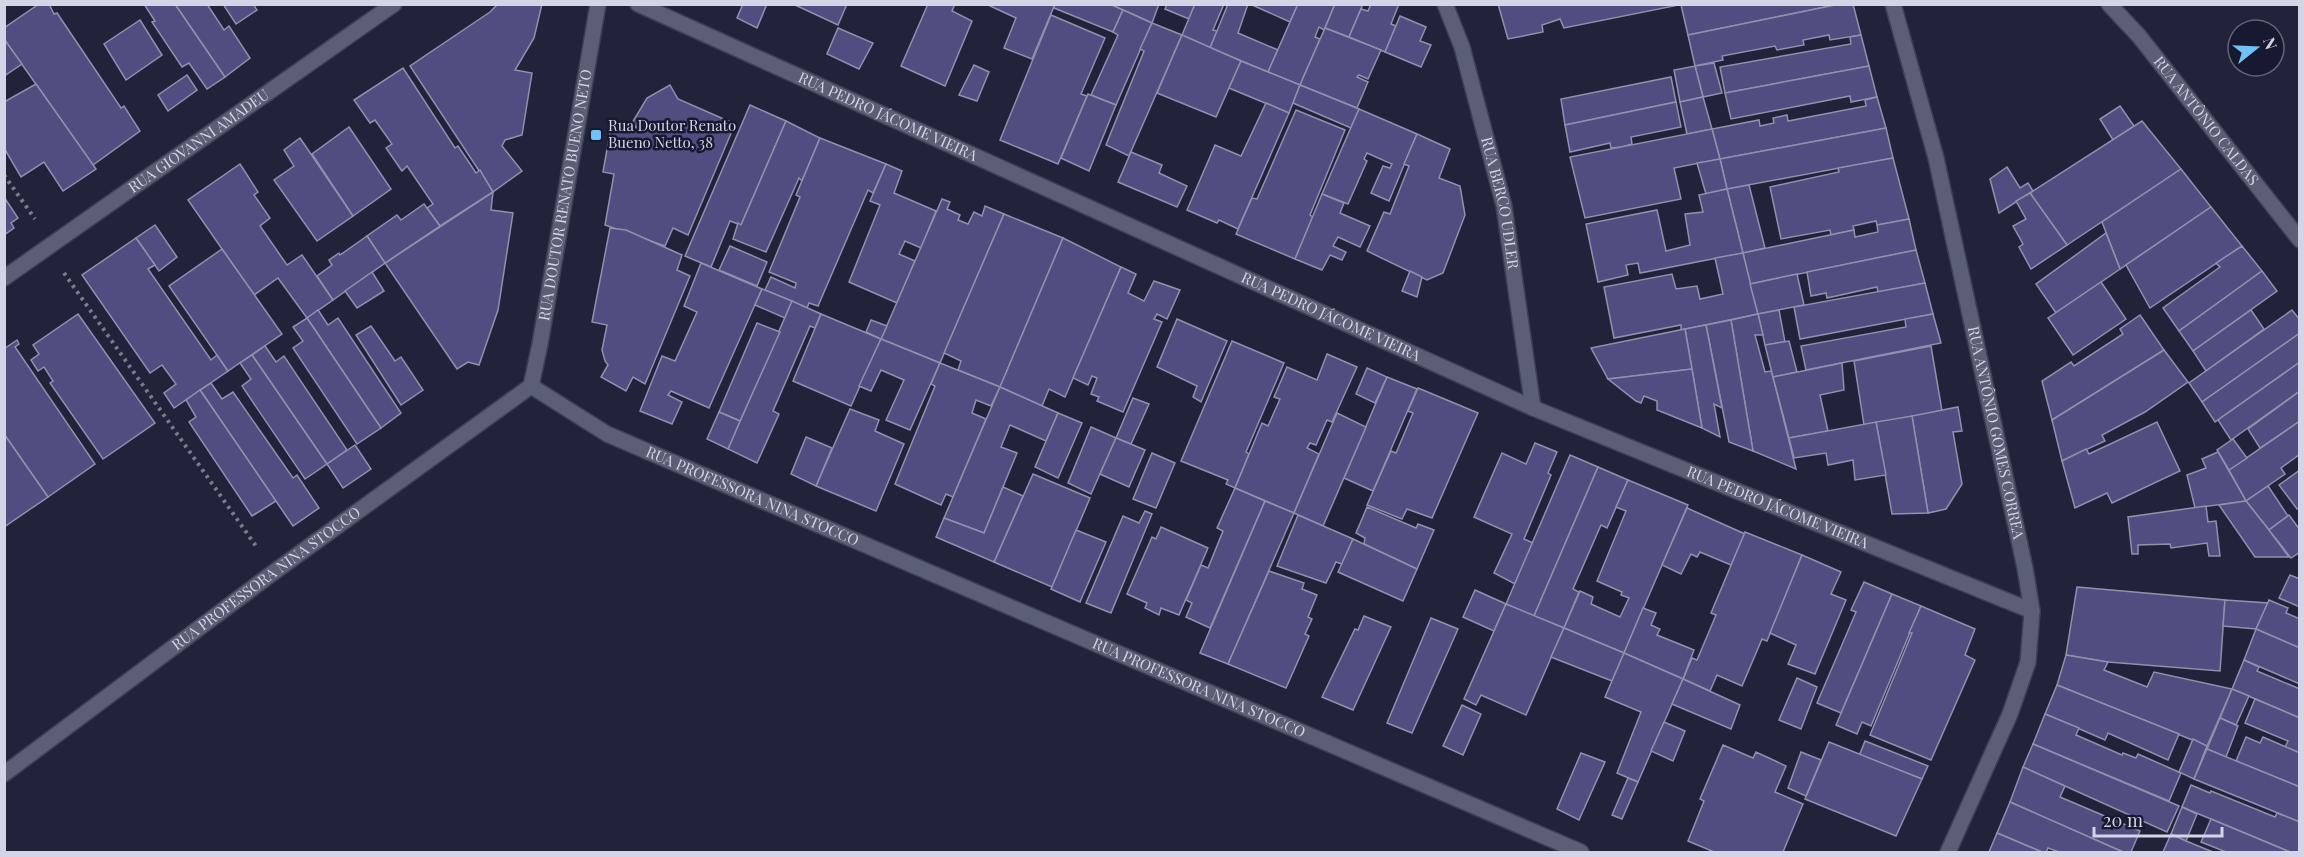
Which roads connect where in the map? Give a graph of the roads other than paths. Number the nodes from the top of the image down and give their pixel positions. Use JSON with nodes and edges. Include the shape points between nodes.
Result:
{"nodes":[{"id":1,"x":394,"y":4,"type":"edge"},
{"id":2,"x":598,"y":4,"type":"edge"},
{"id":3,"x":638,"y":4,"type":"edge"},
{"id":4,"x":1445,"y":4,"type":"edge"},
{"id":5,"x":1893,"y":4,"type":"edge"},
{"id":6,"x":2109,"y":4,"type":"edge"},
{"id":7,"x":2300,"y":240,"type":"edge"},
{"id":8,"x":4,"y":278,"type":"edge"},
{"id":9,"x":531,"y":386,"type":"junction"},
{"id":10,"x":1533,"y":408,"type":"junction"},
{"id":11,"x":2032,"y":611,"type":"junction"},
{"id":12,"x":4,"y":774,"type":"edge"},
{"id":13,"x":1581,"y":852,"type":"edge"},
{"id":14,"x":1948,"y":852,"type":"edge"}],
"edges":[{"from":1,"to":8,"type":"street","name":"RUA GIOVANNI AMADEU"},
{"from":2,"to":9,"type":"street","name":"RUA DOUTOR RENATO BUENO NETO"},
{"from":3,"to":10,"type":"street","name":"RUA PEDRO JÁCOME VIEIRA"},
{"from":4,"to":10,"type":"street","name":"RUA BERCO UDLER","via":[[1462,47],[1504,206]]},
{"from":5,"to":11,"type":"street","name":"RUA ANTÔNIO GOMES CORREA","via":[[1936,158]]},
{"from":6,"to":7,"type":"street","name":"RUA ANTÔNIO CALDAS","via":[[2139,36]]},
{"from":9,"to":12,"type":"street","name":"RUA PROFESSORA NINA STOCCO"},
{"from":9,"to":13,"type":"street","name":"RUA PROFESSORA NINA STOCCO","via":[[607,434]]},
{"from":10,"to":11,"type":"street","name":"RUA PEDRO JÁCOME VIEIRA"},
{"from":11,"to":14,"type":"street","name":"RUA ANTÔNIO GOMES CORREA","via":[[2028,662]]}]}
